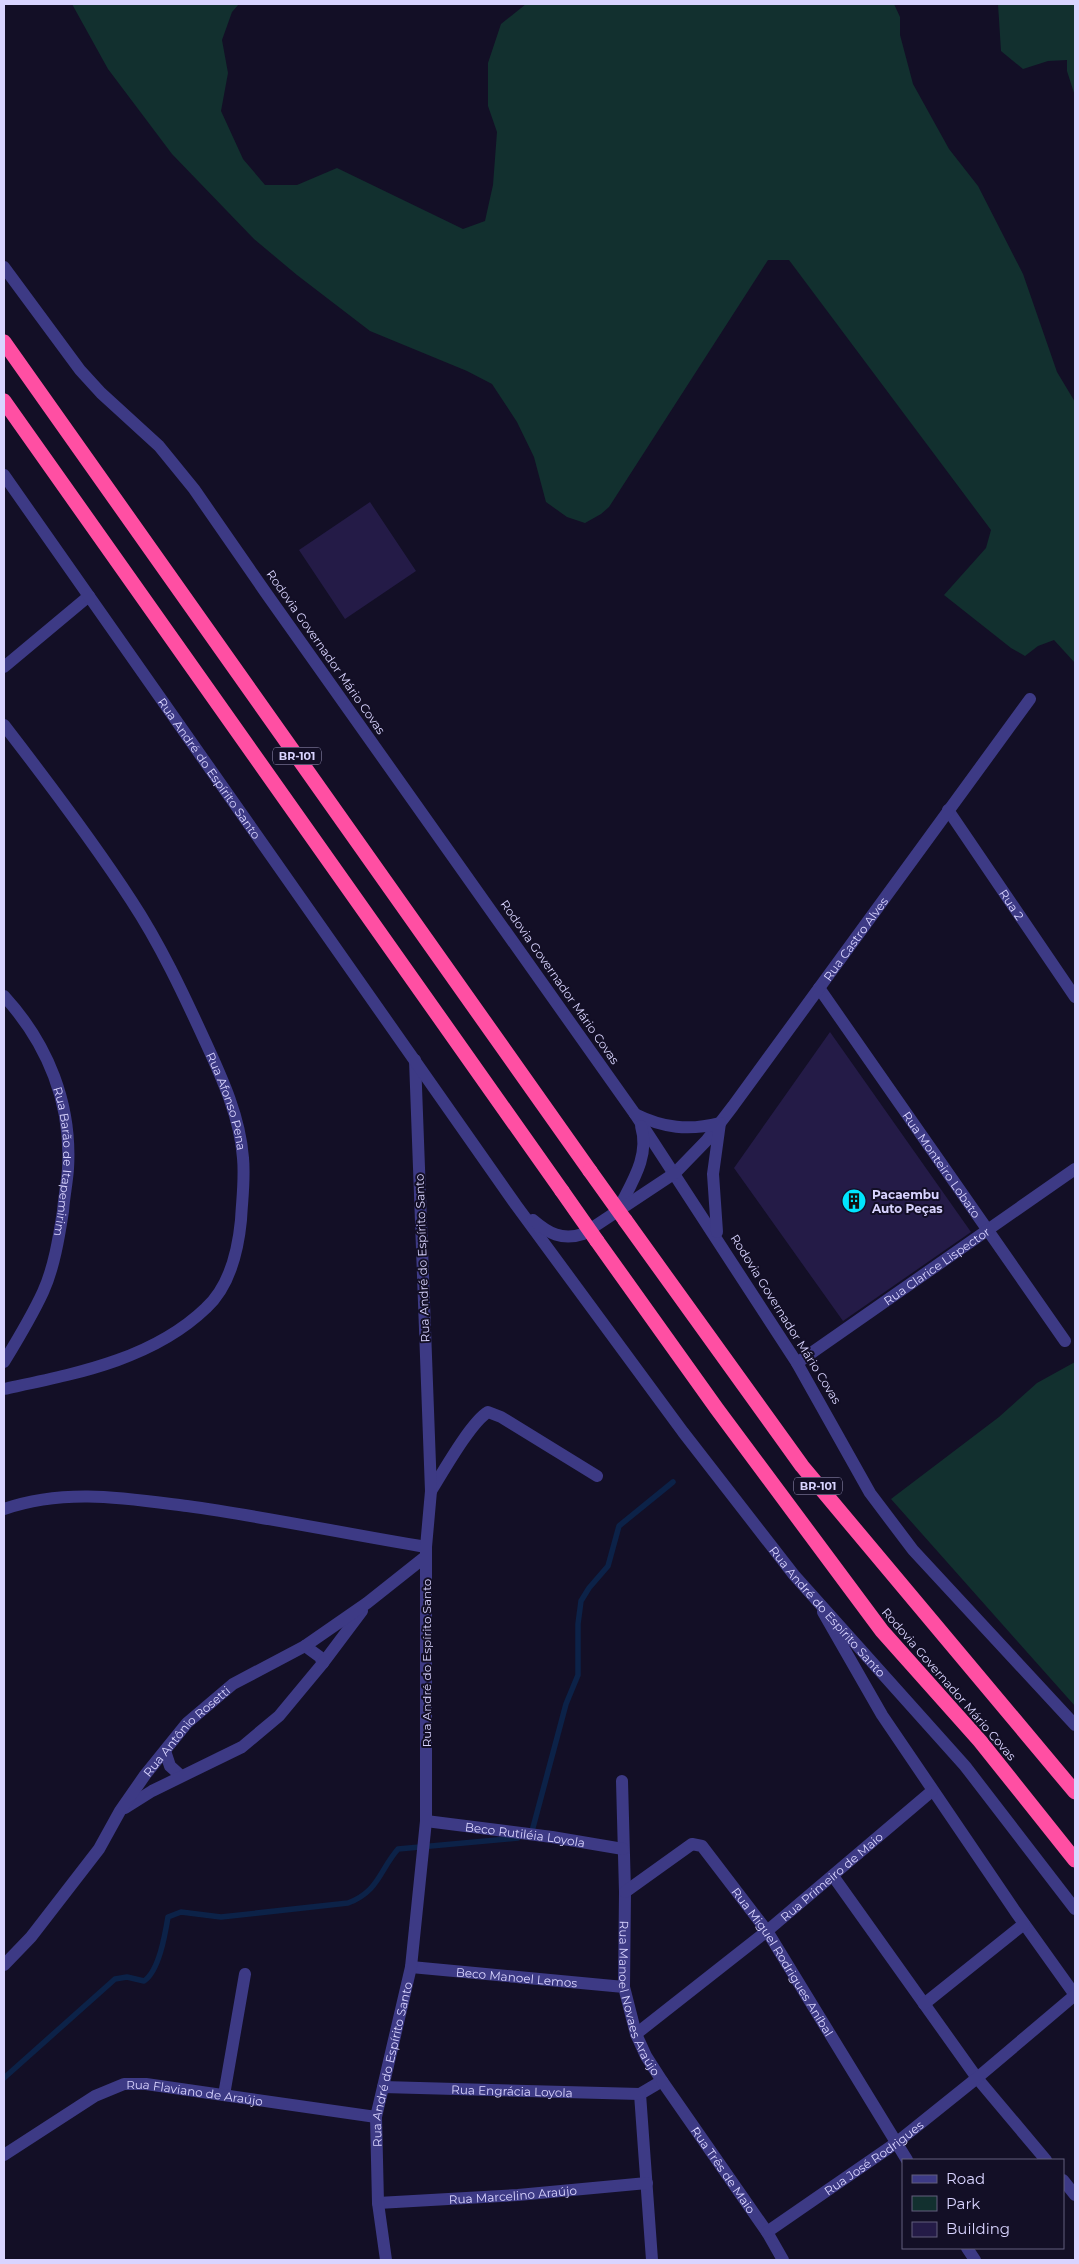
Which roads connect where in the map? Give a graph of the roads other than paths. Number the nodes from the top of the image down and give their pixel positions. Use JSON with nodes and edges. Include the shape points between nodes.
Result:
{"nodes":[{"id":1,"x":4,"y":266,"type":"edge"},
{"id":2,"x":4,"y":342,"type":"edge"},
{"id":3,"x":4,"y":401,"type":"edge"},
{"id":4,"x":4,"y":475,"type":"edge"},
{"id":5,"x":89,"y":596,"type":"junction"},
{"id":6,"x":4,"y":667,"type":"edge"},
{"id":7,"x":1030,"y":700,"type":"dead end"},
{"id":8,"x":4,"y":725,"type":"edge"},
{"id":9,"x":948,"y":810,"type":"junction"},
{"id":10,"x":818,"y":988,"type":"junction"},
{"id":11,"x":4,"y":996,"type":"edge"},
{"id":12,"x":1075,"y":997,"type":"edge"},
{"id":13,"x":415,"y":1060,"type":"junction"},
{"id":14,"x":635,"y":1114,"type":"junction"},
{"id":15,"x":720,"y":1123,"type":"junction"},
{"id":16,"x":1075,"y":1169,"type":"edge"},
{"id":17,"x":675,"y":1173,"type":"junction"},
{"id":18,"x":516,"y":1205,"type":"junction"},
{"id":19,"x":622,"y":1214,"type":"junction"},
{"id":20,"x":988,"y":1230,"type":"junction"},
{"id":21,"x":717,"y":1238,"type":"junction"},
{"id":22,"x":1065,"y":1341,"type":"dead end"},
{"id":23,"x":4,"y":1362,"type":"edge"},
{"id":24,"x":797,"y":1363,"type":"junction"},
{"id":25,"x":4,"y":1389,"type":"edge"},
{"id":26,"x":598,"y":1476,"type":"dead end"},
{"id":27,"x":431,"y":1491,"type":"junction"},
{"id":28,"x":4,"y":1509,"type":"edge"},
{"id":29,"x":426,"y":1552,"type":"junction"},
{"id":30,"x":816,"y":1601,"type":"junction"},
{"id":31,"x":367,"y":1603,"type":"junction"},
{"id":32,"x":305,"y":1646,"type":"junction"},
{"id":33,"x":323,"y":1663,"type":"junction"},
{"id":34,"x":1075,"y":1725,"type":"edge"},
{"id":35,"x":165,"y":1751,"type":"junction"},
{"id":36,"x":181,"y":1776,"type":"junction"},
{"id":37,"x":622,"y":1781,"type":"dead end"},
{"id":38,"x":932,"y":1791,"type":"junction"},
{"id":39,"x":1075,"y":1792,"type":"edge"},
{"id":40,"x":120,"y":1811,"type":"junction"},
{"id":41,"x":426,"y":1821,"type":"junction"},
{"id":42,"x":623,"y":1849,"type":"junction"},
{"id":43,"x":1075,"y":1860,"type":"edge"},
{"id":44,"x":833,"y":1876,"type":"junction"},
{"id":45,"x":626,"y":1892,"type":"junction"},
{"id":46,"x":1075,"y":1909,"type":"edge"},
{"id":47,"x":1024,"y":1924,"type":"junction"},
{"id":48,"x":767,"y":1931,"type":"junction"},
{"id":49,"x":4,"y":1965,"type":"edge"},
{"id":50,"x":411,"y":1967,"type":"junction"},
{"id":51,"x":245,"y":1974,"type":"dead end"},
{"id":52,"x":624,"y":1986,"type":"junction"},
{"id":53,"x":1075,"y":1995,"type":"edge"},
{"id":54,"x":924,"y":2004,"type":"junction"},
{"id":55,"x":636,"y":2034,"type":"junction"},
{"id":56,"x":977,"y":2078,"type":"junction"},
{"id":57,"x":662,"y":2080,"type":"junction"},
{"id":58,"x":383,"y":2088,"type":"junction"},
{"id":59,"x":640,"y":2094,"type":"junction"},
{"id":60,"x":224,"y":2095,"type":"junction"},
{"id":61,"x":376,"y":2117,"type":"junction"},
{"id":62,"x":896,"y":2143,"type":"junction"},
{"id":63,"x":4,"y":2155,"type":"edge"},
{"id":64,"x":906,"y":2159,"type":"edge"},
{"id":65,"x":1045,"y":2159,"type":"edge"},
{"id":66,"x":1064,"y":2181,"type":"edge"},
{"id":67,"x":647,"y":2183,"type":"junction"},
{"id":68,"x":1075,"y":2195,"type":"edge"},
{"id":69,"x":378,"y":2203,"type":"junction"},
{"id":70,"x":767,"y":2232,"type":"junction"},
{"id":71,"x":968,"y":2249,"type":"edge"},
{"id":72,"x":386,"y":2260,"type":"edge"},
{"id":73,"x":652,"y":2260,"type":"edge"},
{"id":74,"x":783,"y":2260,"type":"edge"},
{"id":75,"x":975,"y":2260,"type":"edge"}],
"edges":[{"from":1,"to":14,"type":"street","name":"Rodovia Governador Mário Covas","via":[[80,370],[159,446],[194,489]]},
{"from":2,"to":19,"type":"highway","number":"BR-101","bridge":true},
{"from":3,"to":43,"type":"highway","name":"Rodovia Governador Mário Covas","number":"BR-101","bridge":true,"via":[[717,1409],[882,1631],[980,1741]]},
{"from":4,"to":5,"type":"street","name":"Rua André do Espírito Santo"},
{"from":5,"to":6,"type":"street"},
{"from":5,"to":13,"type":"street","name":"Rua André do Espírito Santo"},
{"from":7,"to":9,"type":"street","name":"Rua Castro Alves"},
{"from":8,"to":25,"type":"street","name":"Rua Afonso Pena","via":[[132,901],[167,963],[226,1087],[243,1158],[243,1194],[239,1247],[228,1278],[208,1307],[176,1334],[138,1353],[66,1376]]},
{"from":9,"to":10,"type":"street","name":"Rua Castro Alves"},
{"from":9,"to":12,"type":"street","name":"Rua 2"},
{"from":10,"to":15,"type":"street","name":"Rua Castro Alves"},
{"from":10,"to":20,"type":"street","name":"Rua Monteiro Lobato"},
{"from":11,"to":23,"type":"street","name":"Rua Barão de Itapemirim","via":[[40,1046],[58,1084],[67,1130],[68,1169],[59,1236],[44,1291]]},
{"from":13,"to":18,"type":"street","name":"Rua André do Espírito Santo"},
{"from":13,"to":27,"type":"street","name":"Rua André do Espírito Santo"},
{"from":14,"to":15,"type":"street","via":[[677,1128]]},
{"from":14,"to":17,"type":"street","name":"Rodovia Governador Mário Covas"},
{"from":14,"to":19,"type":"street","via":[[643,1133],[643,1152]]},
{"from":15,"to":17,"type":"street","name":"Rua Castro Alves"},
{"from":15,"to":21,"type":"street","via":[[713,1174]]},
{"from":16,"to":20,"type":"street","name":"Rua Clarice Lispector"},
{"from":17,"to":19,"type":"street","name":"Rua Castro Alves"},
{"from":17,"to":21,"type":"street","name":"Rodovia Governador Mário Covas"},
{"from":18,"to":19,"type":"street","name":"Rua Castro Alves","via":[[544,1229],[567,1237],[583,1234]]},
{"from":18,"to":30,"type":"street","name":"Rua André do Espírito Santo","via":[[683,1432]]},
{"from":19,"to":39,"type":"highway","number":"BR-101","via":[[802,1466]]},
{"from":20,"to":22,"type":"street","name":"Rua Monteiro Lobato"},
{"from":20,"to":24,"type":"street","name":"Rua Clarice Lispector"},
{"from":21,"to":24,"type":"street","name":"Rodovia Governador Mário Covas"},
{"from":24,"to":34,"type":"street","name":"Rodovia Governador Mário Covas","via":[[856,1470],[890,1522]]},
{"from":26,"to":27,"type":"street","via":[[488,1412],[472,1429]]},
{"from":27,"to":29,"type":"street","name":"Rua André do Espírito Santo"},
{"from":28,"to":29,"type":"street","via":[[35,1499],[72,1495],[129,1498],[250,1514]]},
{"from":29,"to":31,"type":"street","name":"Rua Antônio Rosetti"},
{"from":29,"to":41,"type":"street","name":"Rua André do Espírito Santo"},
{"from":30,"to":38,"type":"street","via":[[882,1715]]},
{"from":30,"to":46,"type":"street","name":"Rua André do Espírito Santo","via":[[965,1766]]},
{"from":31,"to":32,"type":"street","name":"Rua Antônio Rosetti"},
{"from":31,"to":33,"type":"street"},
{"from":32,"to":33,"type":"street"},
{"from":32,"to":35,"type":"street","name":"Rua Antônio Rosetti","via":[[233,1684],[187,1724]]},
{"from":33,"to":36,"type":"street","via":[[279,1716],[242,1748]]},
{"from":35,"to":36,"type":"street","via":[[170,1766]]},
{"from":35,"to":40,"type":"street","name":"Rua Antônio Rosetti"},
{"from":36,"to":40,"type":"street"},
{"from":37,"to":42,"type":"street","name":"Rua Manoel Novaes Araújo"},
{"from":38,"to":44,"type":"street","name":"Rua Primeiro de Maio"},
{"from":38,"to":47,"type":"street"},
{"from":40,"to":49,"type":"street","name":"Rua Antônio Rosetti","via":[[99,1849],[31,1937]]},
{"from":41,"to":42,"type":"street","name":"Beco Rutiléia Loyola"},
{"from":41,"to":50,"type":"street","name":"Rua André do Espírito Santo"},
{"from":42,"to":45,"type":"street","name":"Rua Manoel Novaes Araújo"},
{"from":44,"to":48,"type":"street","name":"Rua Primeiro de Maio"},
{"from":44,"to":54,"type":"street"},
{"from":45,"to":48,"type":"street","name":"Rua Miguel Rodrigues Aníbal","via":[[692,1844],[698,1844],[708,1852]]},
{"from":45,"to":52,"type":"street","name":"Rua Manoel Novaes Araújo"},
{"from":47,"to":53,"type":"street"},
{"from":47,"to":54,"type":"street"},
{"from":48,"to":55,"type":"street","name":"Rua Primeiro de Maio"},
{"from":48,"to":62,"type":"street","name":"Rua Miguel Rodrigues Aníbal"},
{"from":50,"to":52,"type":"street","name":"Beco Manoel Lemos"},
{"from":50,"to":58,"type":"street","name":"Rua André do Espírito Santo"},
{"from":51,"to":60,"type":"street"},
{"from":52,"to":55,"type":"street","name":"Rua Manoel Novaes Araújo"},
{"from":53,"to":56,"type":"street","name":"Rua José Rodrigues"},
{"from":54,"to":56,"type":"street"},
{"from":55,"to":57,"type":"street","name":"Rua Manoel Novaes Araújo"},
{"from":56,"to":62,"type":"street","name":"Rua José Rodrigues"},
{"from":56,"to":65,"type":"street"},
{"from":57,"to":59,"type":"street","name":"Rua Manoel Novaes Araújo"},
{"from":57,"to":70,"type":"street","name":"Rua Três de Maio"},
{"from":58,"to":59,"type":"street","name":"Rua Engrácia Loyola"},
{"from":58,"to":61,"type":"street","name":"Rua André do Espírito Santo"},
{"from":59,"to":67,"type":"street"},
{"from":60,"to":61,"type":"street","name":"Rua Flaviano de Araújo"},
{"from":60,"to":63,"type":"street","name":"Rua Flaviano de Araújo","via":[[124,2084],[95,2096]]},
{"from":61,"to":69,"type":"street","name":"Rua André do Espírito Santo"},
{"from":62,"to":64,"type":"street","name":"Rua Miguel Rodrigues Aníbal"},
{"from":62,"to":70,"type":"street","name":"Rua José Rodrigues"},
{"from":66,"to":68,"type":"street"},
{"from":67,"to":69,"type":"street","name":"Rua Marcelino Araújo"},
{"from":67,"to":73,"type":"street"},
{"from":69,"to":72,"type":"street","name":"Rua André do Espírito Santo"},
{"from":70,"to":74,"type":"street","name":"Rua Três de Maio"},
{"from":71,"to":75,"type":"street"}]}
